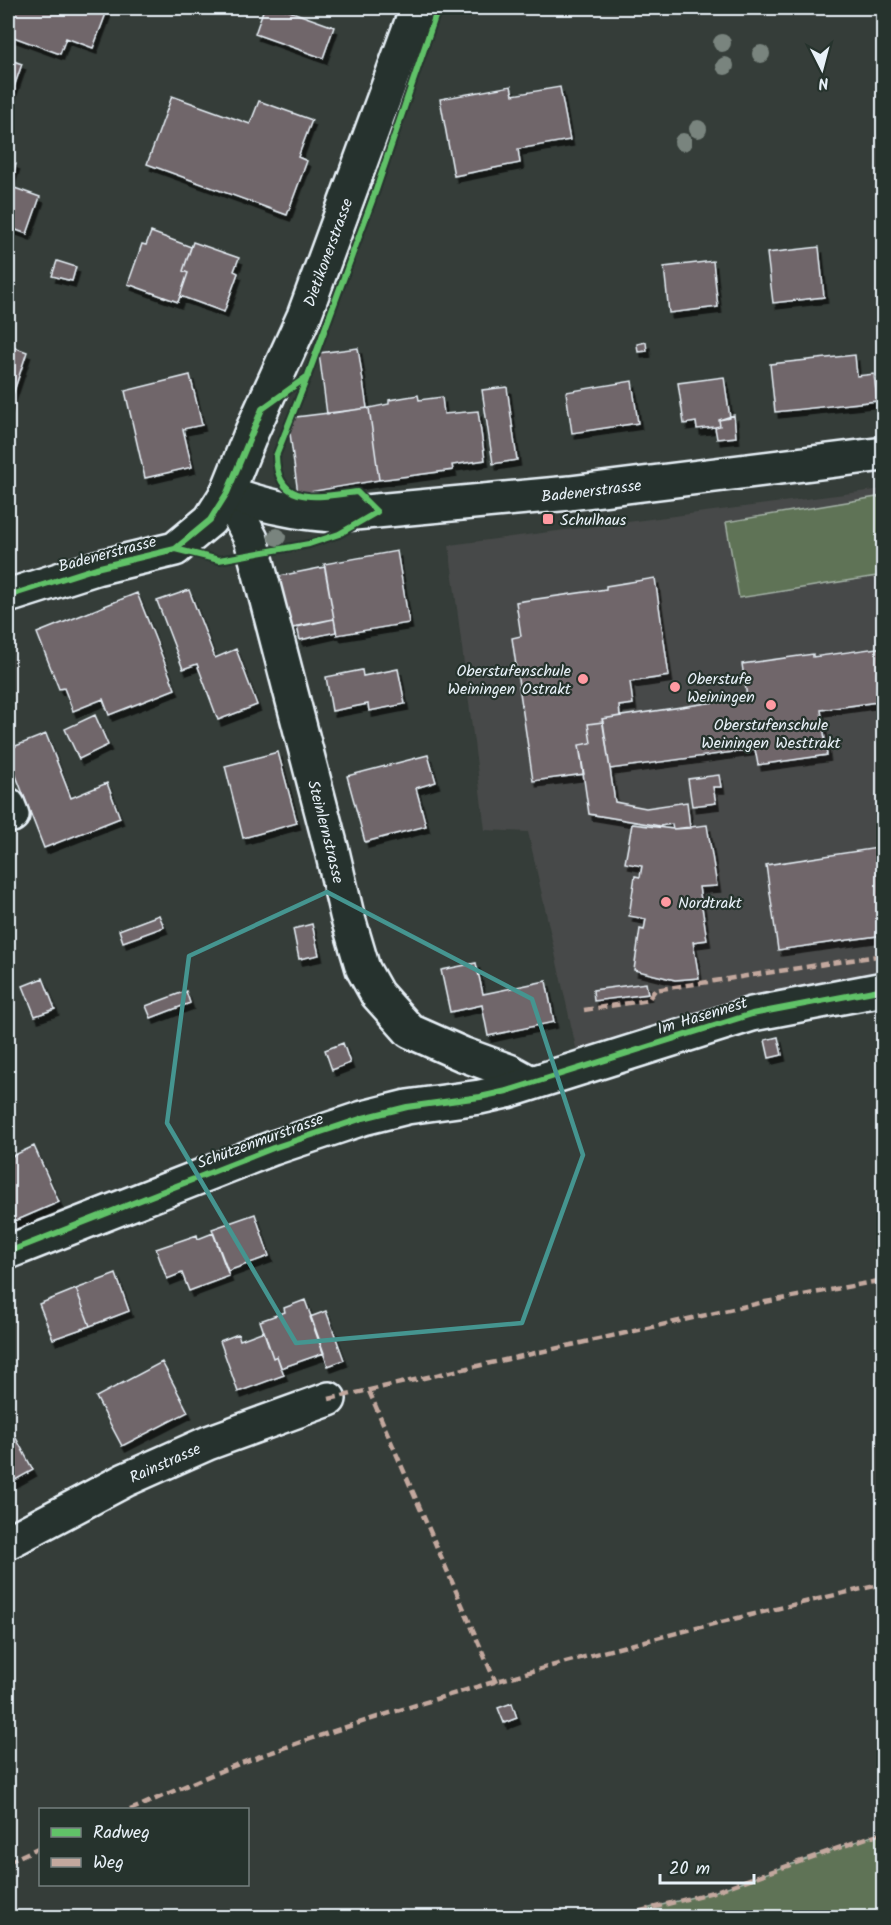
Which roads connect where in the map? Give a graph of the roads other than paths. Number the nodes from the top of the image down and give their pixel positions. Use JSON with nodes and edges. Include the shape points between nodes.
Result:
{"nodes":[{"id":1,"x":417,"y":8,"type":"edge"},
{"id":2,"x":884,"y":454,"type":"edge"},
{"id":3,"x":228,"y":493,"type":"junction"},
{"id":4,"x":8,"y":596,"type":"edge"},
{"id":5,"x":884,"y":989,"type":"edge"},
{"id":6,"x":531,"y":1083,"type":"junction"},
{"id":7,"x":8,"y":1252,"type":"edge"},
{"id":8,"x":329,"y":1400,"type":"dead end"},
{"id":9,"x":8,"y":1542,"type":"edge"}],
"edges":[{"from":1,"to":3,"type":"street","name":"Dietikonerstrasse","via":[[304,316]]},
{"from":2,"to":3,"type":"street","name":"Badenerstrasse","via":[[570,493],[333,515],[268,506]]},
{"from":3,"to":4,"type":"street","name":"Badenerstrasse","via":[[210,520],[175,549],[96,568]]},
{"from":3,"to":6,"type":"street","name":"Steinlernstrasse","via":[[251,539],[363,969],[377,994],[410,1031]]},
{"from":5,"to":6,"type":"street","name":"Im Hasennest","via":[[752,1014]]},
{"from":6,"to":7,"type":"street","name":"Schützenmurstrasse","via":[[480,1097],[407,1107],[363,1118],[273,1148]]},
{"from":8,"to":9,"type":"street","name":"Rainstrasse","via":[[208,1443],[125,1480]]}]}
